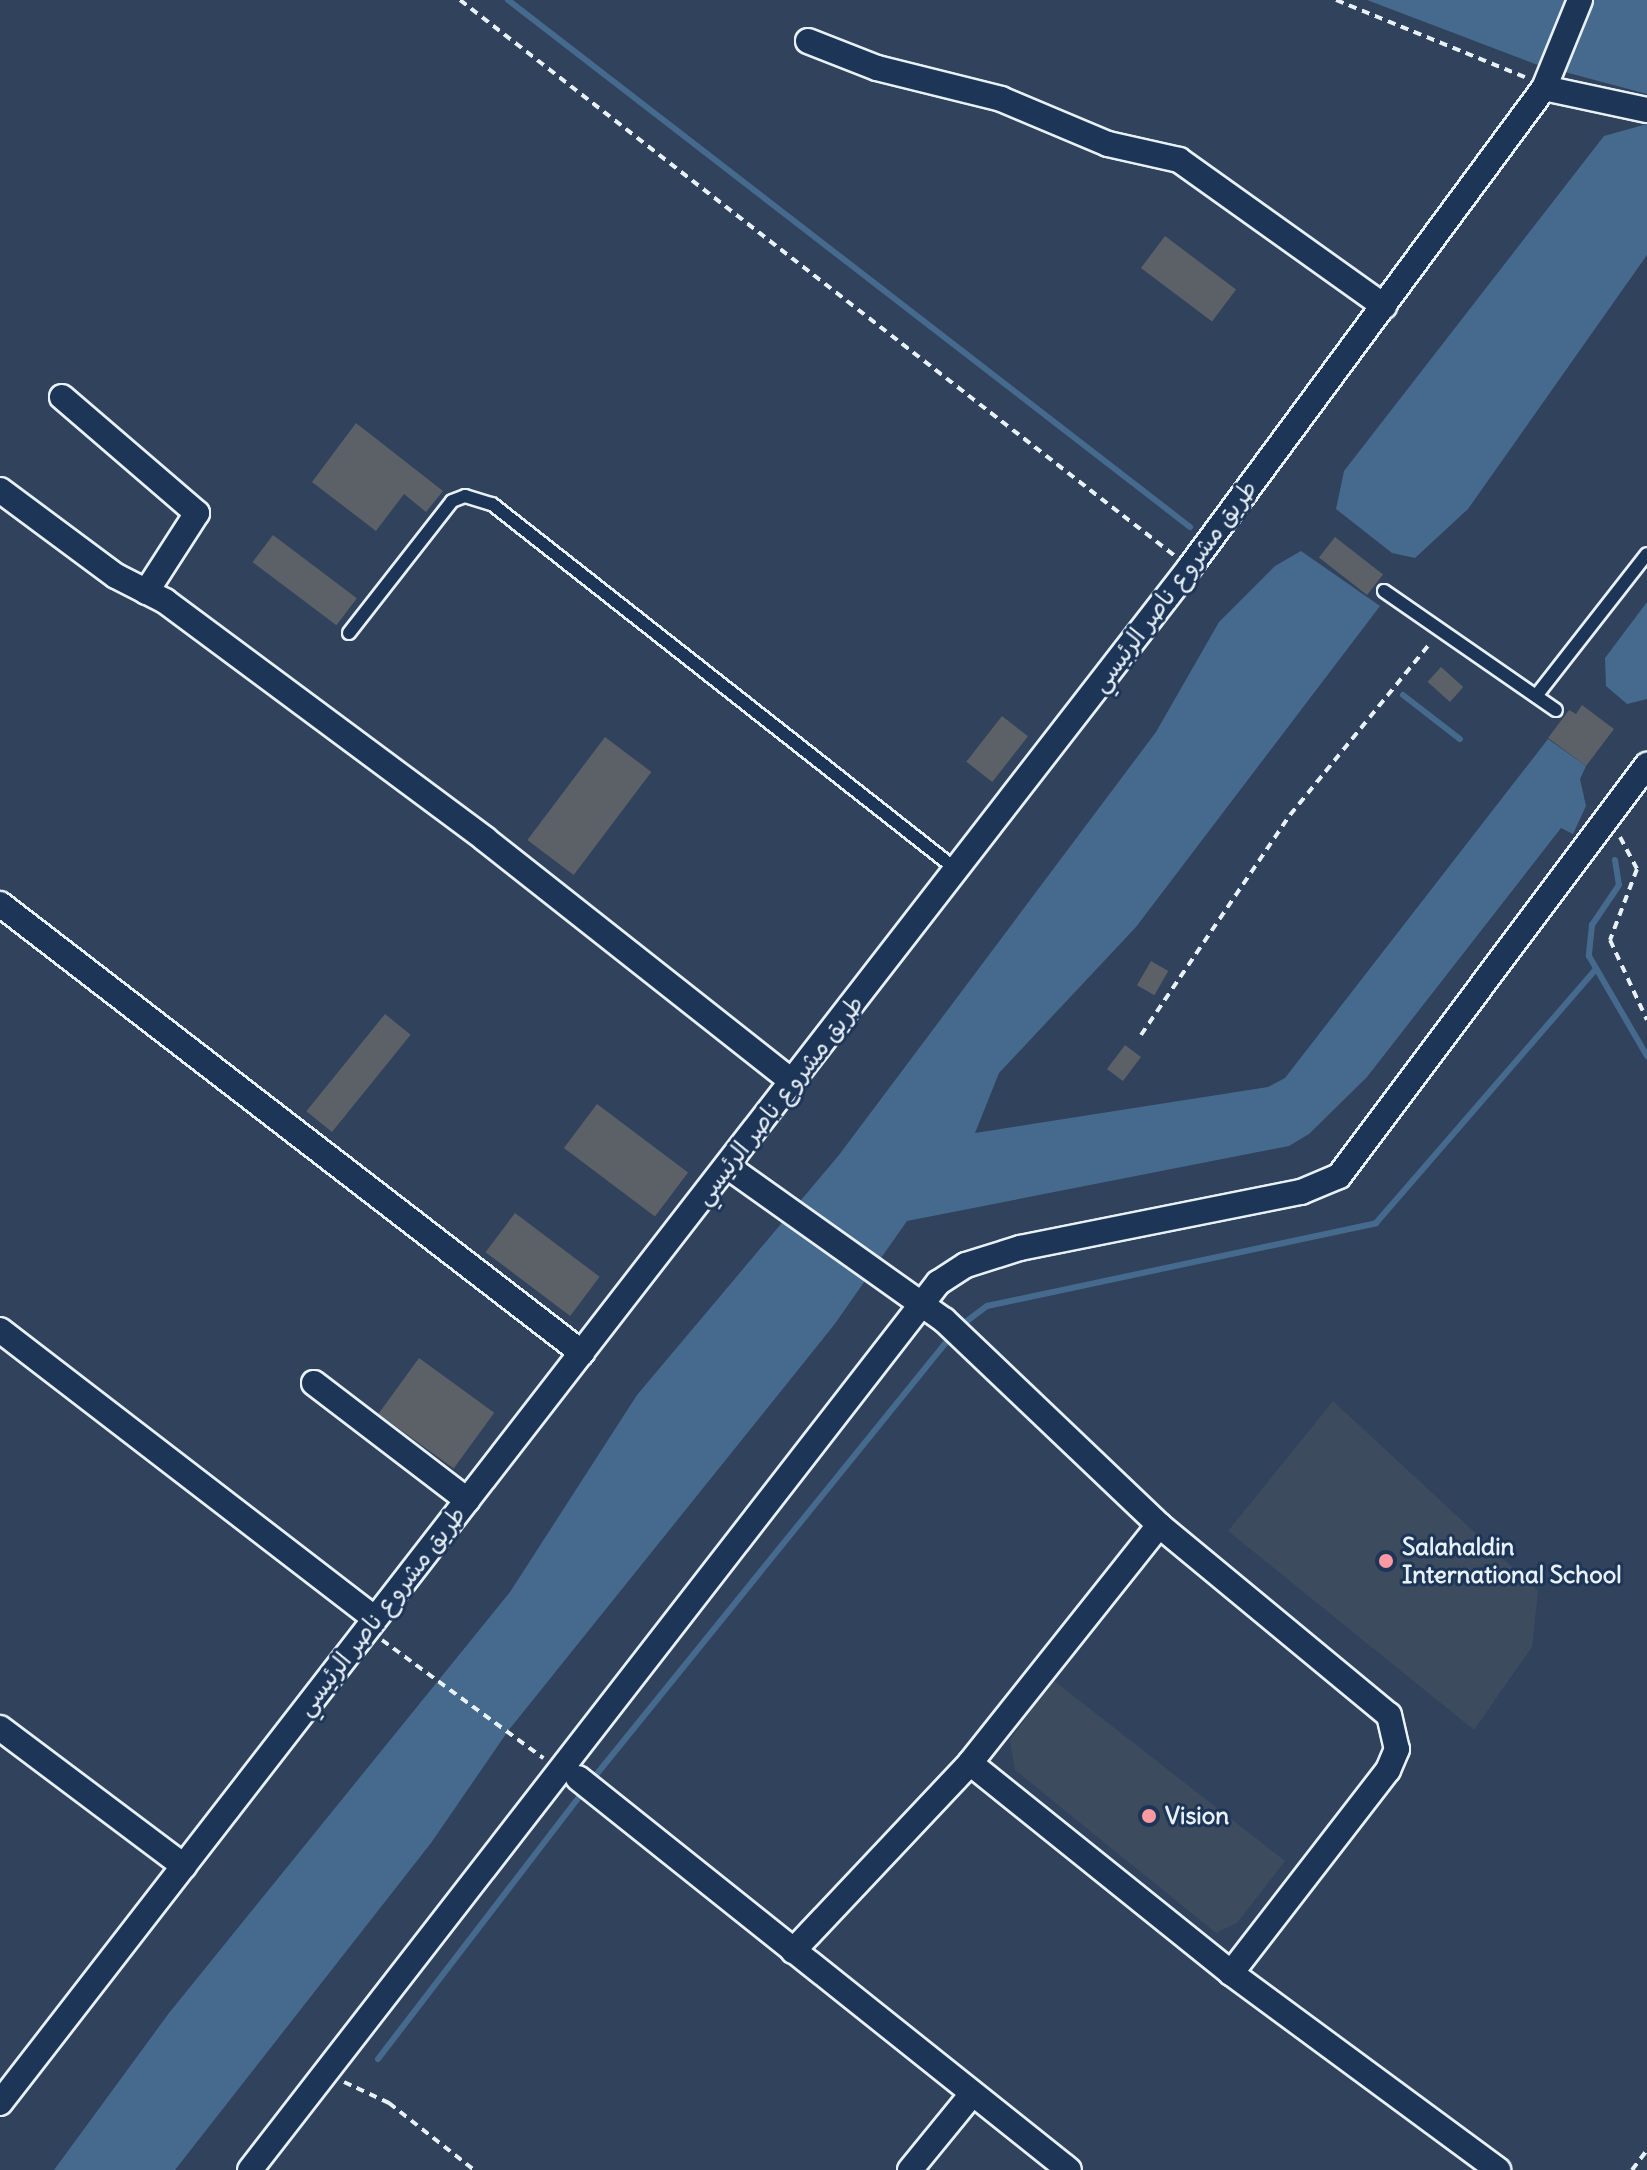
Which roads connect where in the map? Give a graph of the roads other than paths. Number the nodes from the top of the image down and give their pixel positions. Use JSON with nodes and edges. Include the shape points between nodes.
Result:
{"nodes":[{"id":1,"x":1580,"y":0,"type":"edge"},
{"id":2,"x":808,"y":41,"type":"dead end"},
{"id":3,"x":1547,"y":80,"type":"junction"},
{"id":4,"x":1647,"y":110,"type":"edge"},
{"id":5,"x":1384,"y":306,"type":"junction"},
{"id":6,"x":62,"y":397,"type":"dead end"},
{"id":7,"x":0,"y":490,"type":"edge"},
{"id":8,"x":1647,"y":554,"type":"edge"},
{"id":9,"x":1384,"y":591,"type":"dead end"},
{"id":10,"x":146,"y":592,"type":"junction"},
{"id":11,"x":349,"y":633,"type":"dead end"},
{"id":12,"x":1536,"y":696,"type":"junction"},
{"id":13,"x":1556,"y":710,"type":"dead end"},
{"id":14,"x":1647,"y":765,"type":"edge"},
{"id":15,"x":957,"y":870,"type":"junction"},
{"id":16,"x":0,"y":904,"type":"edge"},
{"id":17,"x":793,"y":1082,"type":"junction"},
{"id":18,"x":727,"y":1166,"type":"junction"},
{"id":19,"x":922,"y":1302,"type":"junction"},
{"id":20,"x":0,"y":1330,"type":"edge"},
{"id":21,"x":582,"y":1353,"type":"junction"},
{"id":22,"x":314,"y":1383,"type":"dead end"},
{"id":23,"x":467,"y":1500,"type":"junction"},
{"id":24,"x":1159,"y":1525,"type":"junction"},
{"id":25,"x":371,"y":1624,"type":"junction"},
{"id":26,"x":0,"y":1728,"type":"edge"},
{"id":27,"x":970,"y":1763,"type":"junction"},
{"id":28,"x":578,"y":1778,"type":"dead end"},
{"id":29,"x":184,"y":1866,"type":"junction"},
{"id":30,"x":793,"y":1951,"type":"junction"},
{"id":31,"x":1231,"y":1973,"type":"junction"},
{"id":32,"x":972,"y":2094,"type":"junction"},
{"id":33,"x":0,"y":2103,"type":"edge"},
{"id":34,"x":250,"y":2170,"type":"edge"},
{"id":35,"x":910,"y":2170,"type":"edge"},
{"id":36,"x":1069,"y":2170,"type":"edge"},
{"id":37,"x":1498,"y":2170,"type":"edge"}],
"edges":[{"from":1,"to":3,"type":"street","name":"طريق مشروع ناصر الرئيسي"},
{"from":2,"to":5,"type":"street","via":[[877,68],[1001,99],[1108,144],[1179,160]]},
{"from":3,"to":4,"type":"street"},
{"from":3,"to":5,"type":"street","name":"طريق مشروع ناصر الرئيسي"},
{"from":5,"to":15,"type":"street","name":"طريق مشروع ناصر الرئيسي"},
{"from":6,"to":10,"type":"street","via":[[197,513]]},
{"from":7,"to":10,"type":"street"},
{"from":8,"to":12,"type":"lane"},
{"from":9,"to":12,"type":"lane"},
{"from":10,"to":17,"type":"street","via":[[485,839]]},
{"from":11,"to":15,"type":"lane","via":[[452,501],[465,496],[492,504]]},
{"from":12,"to":13,"type":"lane"},
{"from":14,"to":19,"type":"street","via":[[1339,1176],[1301,1192],[1006,1253],[950,1274]]},
{"from":15,"to":17,"type":"street","name":"طريق مشروع ناصر الرئيسي"},
{"from":16,"to":21,"type":"street"},
{"from":17,"to":18,"type":"street","name":"طريق مشروع ناصر الرئيسي"},
{"from":18,"to":19,"type":"street"},
{"from":18,"to":21,"type":"street","name":"طريق مشروع ناصر الرئيسي"},
{"from":19,"to":24,"type":"street"},
{"from":19,"to":34,"type":"street"},
{"from":20,"to":25,"type":"street"},
{"from":21,"to":23,"type":"street","name":"طريق مشروع ناصر الرئيسي"},
{"from":22,"to":23,"type":"street"},
{"from":23,"to":25,"type":"street","name":"طريق مشروع ناصر الرئيسي"},
{"from":24,"to":27,"type":"street"},
{"from":24,"to":31,"type":"street","via":[[1372,1696],[1396,1728],[1388,1770]]},
{"from":25,"to":29,"type":"street","name":"طريق مشروع ناصر الرئيسي"},
{"from":26,"to":29,"type":"street"},
{"from":27,"to":30,"type":"street"},
{"from":27,"to":31,"type":"street"},
{"from":28,"to":30,"type":"street"},
{"from":29,"to":33,"type":"street","name":"طريق مشروع ناصر الرئيسي"},
{"from":30,"to":32,"type":"street"},
{"from":31,"to":37,"type":"street"},
{"from":32,"to":35,"type":"street"},
{"from":32,"to":36,"type":"street"}]}
